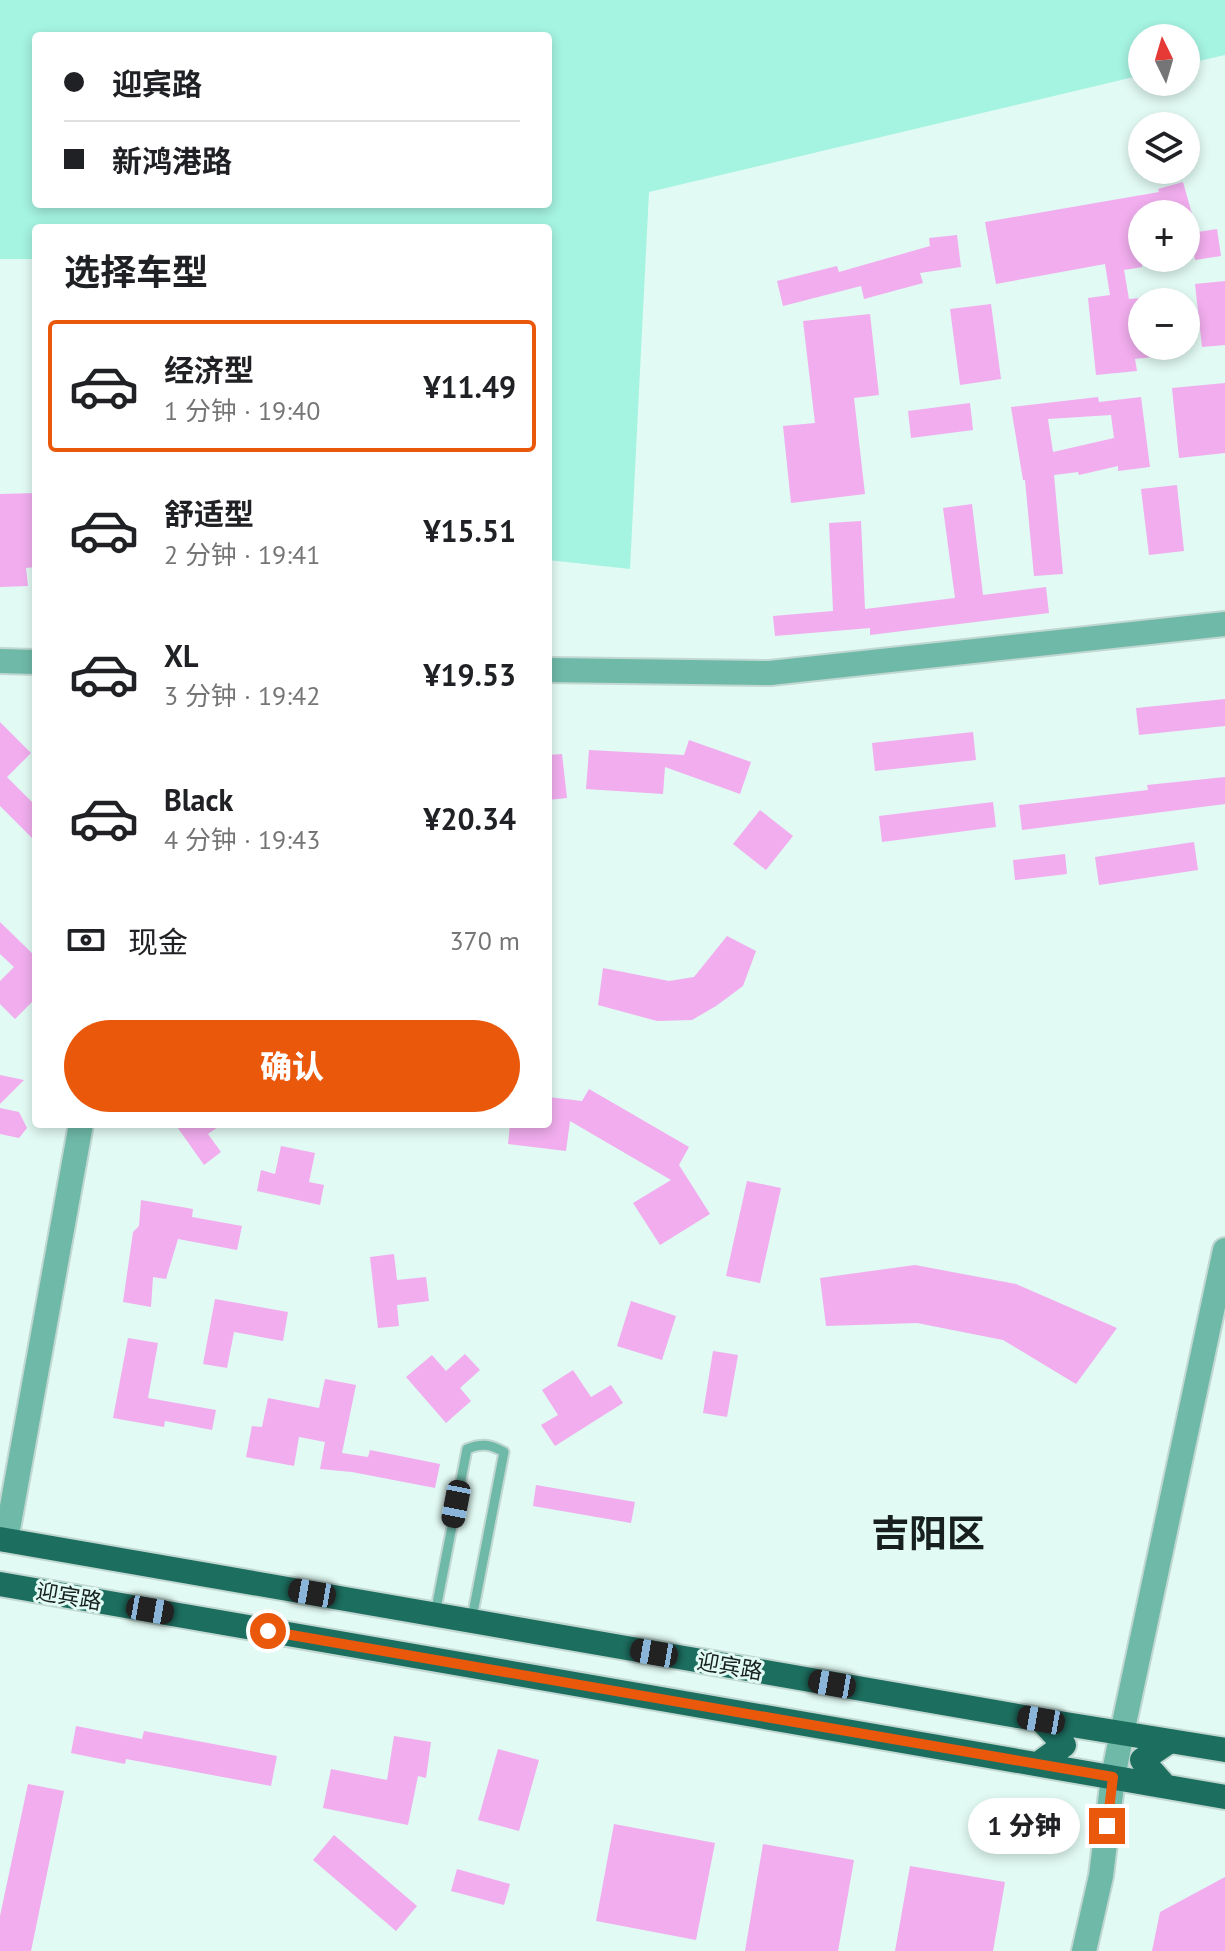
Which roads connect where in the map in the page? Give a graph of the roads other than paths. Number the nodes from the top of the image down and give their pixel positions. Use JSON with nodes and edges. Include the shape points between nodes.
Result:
{"nodes":[{"id":1,"x":1225,"y":624,"type":"edge"},
{"id":2,"x":0,"y":661,"type":"edge"},
{"id":3,"x":32,"y":662,"type":"edge"},
{"id":4,"x":552,"y":670,"type":"edge"},
{"id":5,"x":80,"y":1128,"type":"edge"},
{"id":6,"x":1225,"y":1250,"type":"edge"},
{"id":7,"x":3,"y":1539,"type":"edge"},
{"id":8,"x":0,"y":1587,"type":"edge"},
{"id":9,"x":435,"y":1615,"type":"junction"},
{"id":10,"x":471,"y":1621,"type":"junction"},
{"id":11,"x":1041,"y":1720,"type":"junction"},
{"id":12,"x":1122,"y":1733,"type":"junction"},
{"id":13,"x":1170,"y":1741,"type":"junction"},
{"id":14,"x":1225,"y":1750,"type":"edge"},
{"id":15,"x":1038,"y":1764,"type":"junction"},
{"id":16,"x":1113,"y":1777,"type":"junction"},
{"id":17,"x":1165,"y":1786,"type":"junction"},
{"id":18,"x":1225,"y":1797,"type":"edge"},
{"id":19,"x":1084,"y":1951,"type":"edge"}],
"edges":[{"from":1,"to":4,"type":"street","via":[[770,673]]},
{"from":2,"to":3,"type":"street"},
{"from":5,"to":7,"type":"street"},
{"from":6,"to":12,"type":"street"},
{"from":7,"to":9,"type":"highway","name":"迎宾路"},
{"from":8,"to":15,"type":"highway","name":"迎宾路"},
{"from":9,"to":10,"type":"highway","name":"迎宾路"},
{"from":9,"to":10,"type":"lane","via":[[467,1449],[491,1445],[504,1452]]},
{"from":10,"to":11,"type":"highway","name":"迎宾路"},
{"from":11,"to":12,"type":"highway","name":"迎宾路"},
{"from":11,"to":15,"type":"highway","via":[[1064,1745]]},
{"from":12,"to":13,"type":"highway","name":"迎宾路"},
{"from":12,"to":16,"type":"street"},
{"from":13,"to":14,"type":"highway","name":"迎宾路"},
{"from":13,"to":17,"type":"highway","via":[[1142,1760]]},
{"from":15,"to":16,"type":"highway","name":"迎宾路"},
{"from":16,"to":17,"type":"highway","name":"迎宾路"},
{"from":16,"to":19,"type":"street","via":[[1101,1876]]},
{"from":17,"to":18,"type":"highway","name":"迎宾路"}]}
